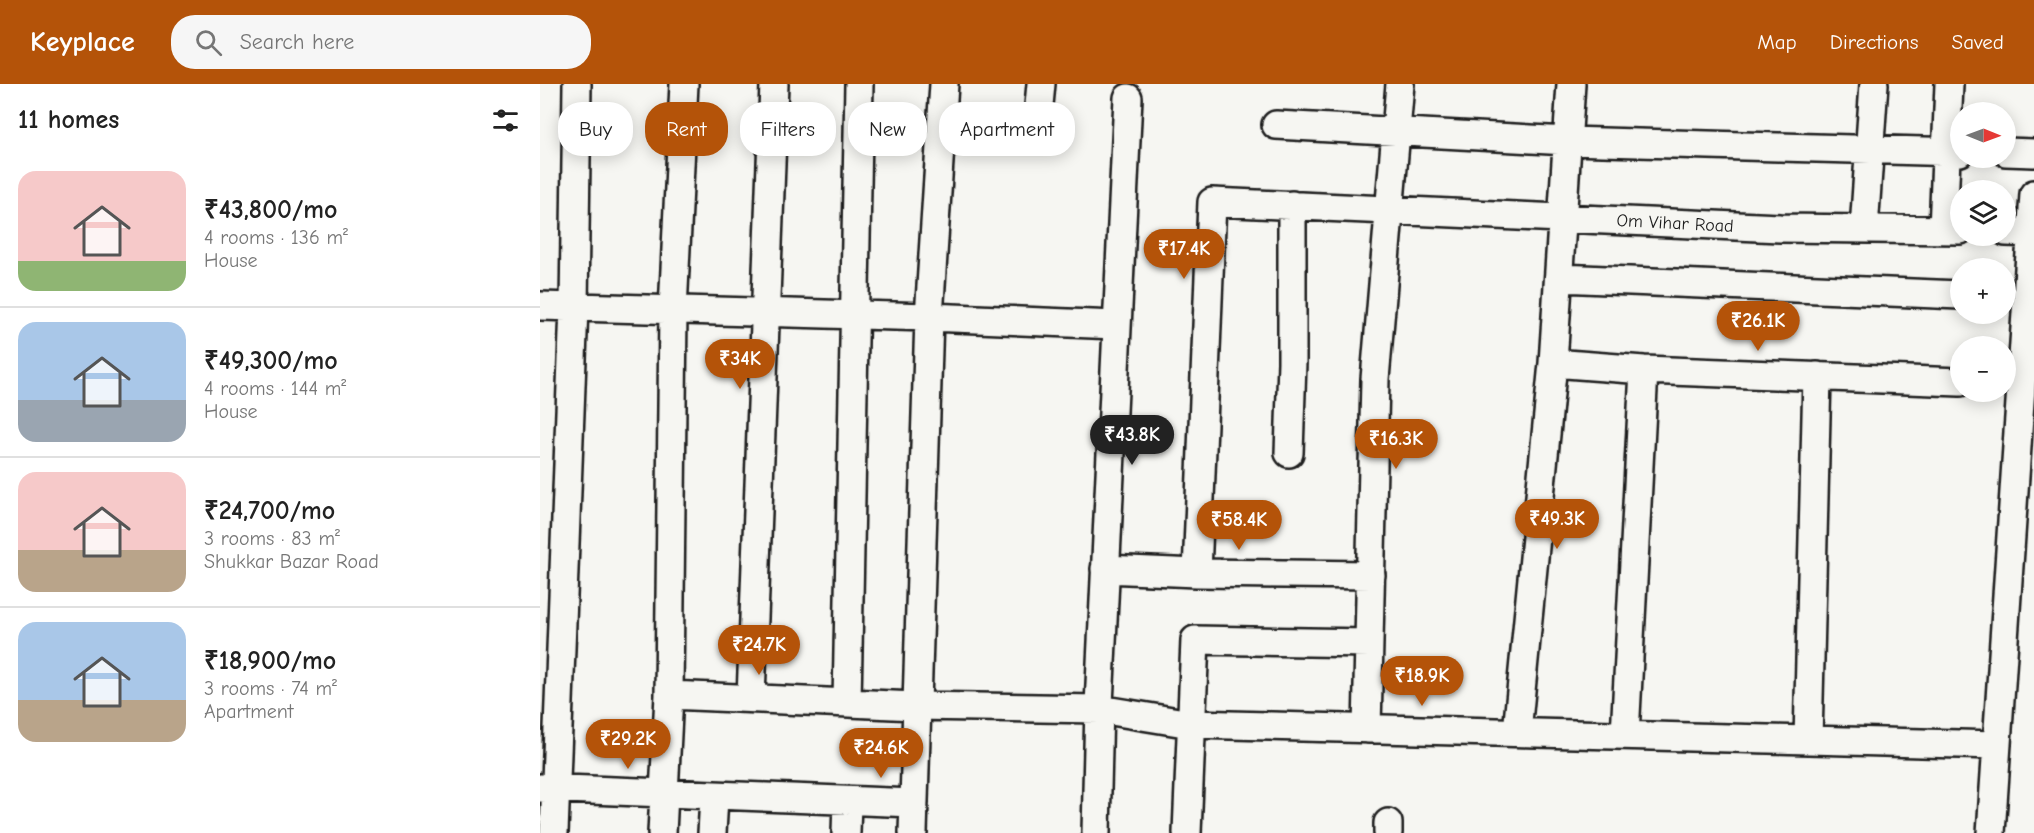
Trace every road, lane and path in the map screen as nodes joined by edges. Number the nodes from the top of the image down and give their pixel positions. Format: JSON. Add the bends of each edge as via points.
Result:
{"nodes":[{"id":1,"x":577,"y":84,"type":"edge"},
{"id":2,"x":684,"y":84,"type":"edge"},
{"id":3,"x":774,"y":84,"type":"edge"},
{"id":4,"x":859,"y":84,"type":"edge"},
{"id":5,"x":944,"y":84,"type":"edge"},
{"id":6,"x":1400,"y":84,"type":"edge"},
{"id":7,"x":1571,"y":84,"type":"edge"},
{"id":8,"x":1874,"y":84,"type":"edge"},
{"id":9,"x":1949,"y":84,"type":"edge"},
{"id":10,"x":1128,"y":98,"type":"dead end"},
{"id":11,"x":1950,"y":102,"type":"edge"},
{"id":12,"x":1276,"y":125,"type":"dead end"},
{"id":13,"x":1394,"y":131,"type":"junction"},
{"id":14,"x":1568,"y":141,"type":"junction"},
{"id":15,"x":1870,"y":148,"type":"junction"},
{"id":16,"x":1950,"y":152,"type":"edge"},
{"id":17,"x":2016,"y":152,"type":"edge"},
{"id":18,"x":2034,"y":153,"type":"edge"},
{"id":19,"x":2034,"y":194,"type":"edge"},
{"id":20,"x":1292,"y":205,"type":"junction"},
{"id":21,"x":1389,"y":209,"type":"junction"},
{"id":22,"x":1562,"y":218,"type":"junction"},
{"id":23,"x":1864,"y":229,"type":"junction"},
{"id":24,"x":1950,"y":230,"type":"edge"},
{"id":25,"x":2016,"y":232,"type":"edge"},
{"id":26,"x":2033,"y":233,"type":"edge"},
{"id":27,"x":1560,"y":278,"type":"junction"},
{"id":28,"x":1950,"y":295,"type":"edge"},
{"id":29,"x":2017,"y":297,"type":"edge"},
{"id":30,"x":540,"y":306,"type":"edge"},
{"id":31,"x":574,"y":307,"type":"junction"},
{"id":32,"x":673,"y":310,"type":"junction"},
{"id":33,"x":765,"y":313,"type":"junction"},
{"id":34,"x":853,"y":315,"type":"junction"},
{"id":35,"x":929,"y":316,"type":"junction"},
{"id":36,"x":1116,"y":325,"type":"junction"},
{"id":37,"x":2016,"y":336,"type":"edge"},
{"id":38,"x":1553,"y":363,"type":"junction"},
{"id":39,"x":1644,"y":370,"type":"junction"},
{"id":40,"x":1817,"y":376,"type":"junction"},
{"id":41,"x":1950,"y":382,"type":"edge"},
{"id":42,"x":2013,"y":402,"type":"edge"},
{"id":43,"x":1289,"y":453,"type":"dead end"},
{"id":44,"x":1105,"y":569,"type":"junction"},
{"id":45,"x":1197,"y":573,"type":"junction"},
{"id":46,"x":1371,"y":575,"type":"junction"},
{"id":47,"x":1369,"y":643,"type":"junction"},
{"id":48,"x":669,"y":695,"type":"junction"},
{"id":49,"x":751,"y":698,"type":"junction"},
{"id":50,"x":847,"y":702,"type":"junction"},
{"id":51,"x":915,"y":706,"type":"junction"},
{"id":52,"x":1099,"y":709,"type":"junction"},
{"id":53,"x":1191,"y":724,"type":"junction"},
{"id":54,"x":1367,"y":729,"type":"junction"},
{"id":55,"x":1517,"y":732,"type":"junction"},
{"id":56,"x":1625,"y":735,"type":"junction"},
{"id":57,"x":1808,"y":740,"type":"junction"},
{"id":58,"x":1997,"y":745,"type":"junction"},
{"id":59,"x":548,"y":788,"type":"edge"},
{"id":60,"x":663,"y":794,"type":"junction"},
{"id":61,"x":714,"y":797,"type":"junction"},
{"id":62,"x":847,"y":801,"type":"junction"},
{"id":63,"x":914,"y":803,"type":"junction"},
{"id":64,"x":554,"y":833,"type":"edge"},
{"id":65,"x":662,"y":833,"type":"edge"},
{"id":66,"x":712,"y":833,"type":"edge"},
{"id":67,"x":846,"y":833,"type":"edge"},
{"id":68,"x":913,"y":833,"type":"edge"},
{"id":69,"x":1096,"y":833,"type":"edge"},
{"id":70,"x":1187,"y":833,"type":"edge"},
{"id":71,"x":1991,"y":833,"type":"edge"}],
"edges":[{"from":1,"to":31,"type":"street"},
{"from":2,"to":32,"type":"street"},
{"from":3,"to":33,"type":"street"},
{"from":4,"to":34,"type":"street"},
{"from":5,"to":35,"type":"street"},
{"from":6,"to":13,"type":"street"},
{"from":7,"to":14,"type":"street"},
{"from":8,"to":15,"type":"street"},
{"from":9,"to":11,"type":"street"},
{"from":10,"to":36,"type":"street"},
{"from":12,"to":13,"type":"street"},
{"from":13,"to":14,"type":"street"},
{"from":13,"to":21,"type":"street"},
{"from":14,"to":15,"type":"street"},
{"from":14,"to":22,"type":"street"},
{"from":15,"to":16,"type":"street"},
{"from":15,"to":23,"type":"street"},
{"from":17,"to":18,"type":"street"},
{"from":19,"to":26,"type":"street"},
{"from":20,"to":21,"type":"street","name":"Om Vihar Road"},
{"from":20,"to":43,"type":"street"},
{"from":20,"to":45,"type":"street","name":"Om Vihar Road","via":[[1210,204]]},
{"from":21,"to":22,"type":"street","name":"Om Vihar Road"},
{"from":21,"to":46,"type":"street","via":[[1375,380]]},
{"from":22,"to":23,"type":"street","name":"Om Vihar Road"},
{"from":22,"to":27,"type":"street"},
{"from":23,"to":24,"type":"street","name":"Om Vihar Road"},
{"from":25,"to":26,"type":"street"},
{"from":26,"to":29,"type":"street"},
{"from":27,"to":28,"type":"street"},
{"from":27,"to":38,"type":"street"},
{"from":29,"to":37,"type":"street"},
{"from":30,"to":31,"type":"street"},
{"from":31,"to":32,"type":"street"},
{"from":31,"to":59,"type":"street"},
{"from":32,"to":33,"type":"street"},
{"from":32,"to":48,"type":"street"},
{"from":33,"to":34,"type":"street"},
{"from":33,"to":49,"type":"street"},
{"from":34,"to":35,"type":"street"},
{"from":34,"to":50,"type":"street"},
{"from":35,"to":36,"type":"street"},
{"from":35,"to":51,"type":"street"},
{"from":36,"to":44,"type":"street"},
{"from":38,"to":39,"type":"street"},
{"from":38,"to":55,"type":"street"},
{"from":39,"to":40,"type":"street"},
{"from":39,"to":56,"type":"street"},
{"from":40,"to":41,"type":"street"},
{"from":40,"to":57,"type":"street"},
{"from":42,"to":58,"type":"street"},
{"from":44,"to":45,"type":"street"},
{"from":44,"to":52,"type":"street"},
{"from":45,"to":46,"type":"street"},
{"from":46,"to":47,"type":"street"},
{"from":47,"to":53,"type":"street","via":[[1198,639],[1194,642]]},
{"from":47,"to":54,"type":"street"},
{"from":48,"to":49,"type":"street"},
{"from":48,"to":60,"type":"street"},
{"from":49,"to":50,"type":"street"},
{"from":50,"to":51,"type":"street"},
{"from":51,"to":52,"type":"street"},
{"from":51,"to":63,"type":"street"},
{"from":52,"to":53,"type":"street"},
{"from":52,"to":69,"type":"street"},
{"from":53,"to":54,"type":"street"},
{"from":53,"to":70,"type":"street"},
{"from":54,"to":55,"type":"street"},
{"from":55,"to":56,"type":"street"},
{"from":56,"to":57,"type":"street"},
{"from":57,"to":58,"type":"street"},
{"from":58,"to":71,"type":"street"},
{"from":59,"to":60,"type":"street"},
{"from":59,"to":64,"type":"street"},
{"from":60,"to":61,"type":"street"},
{"from":60,"to":65,"type":"street"},
{"from":61,"to":62,"type":"street"},
{"from":61,"to":66,"type":"street"},
{"from":62,"to":63,"type":"street"},
{"from":62,"to":67,"type":"street"},
{"from":63,"to":68,"type":"street"}]}
